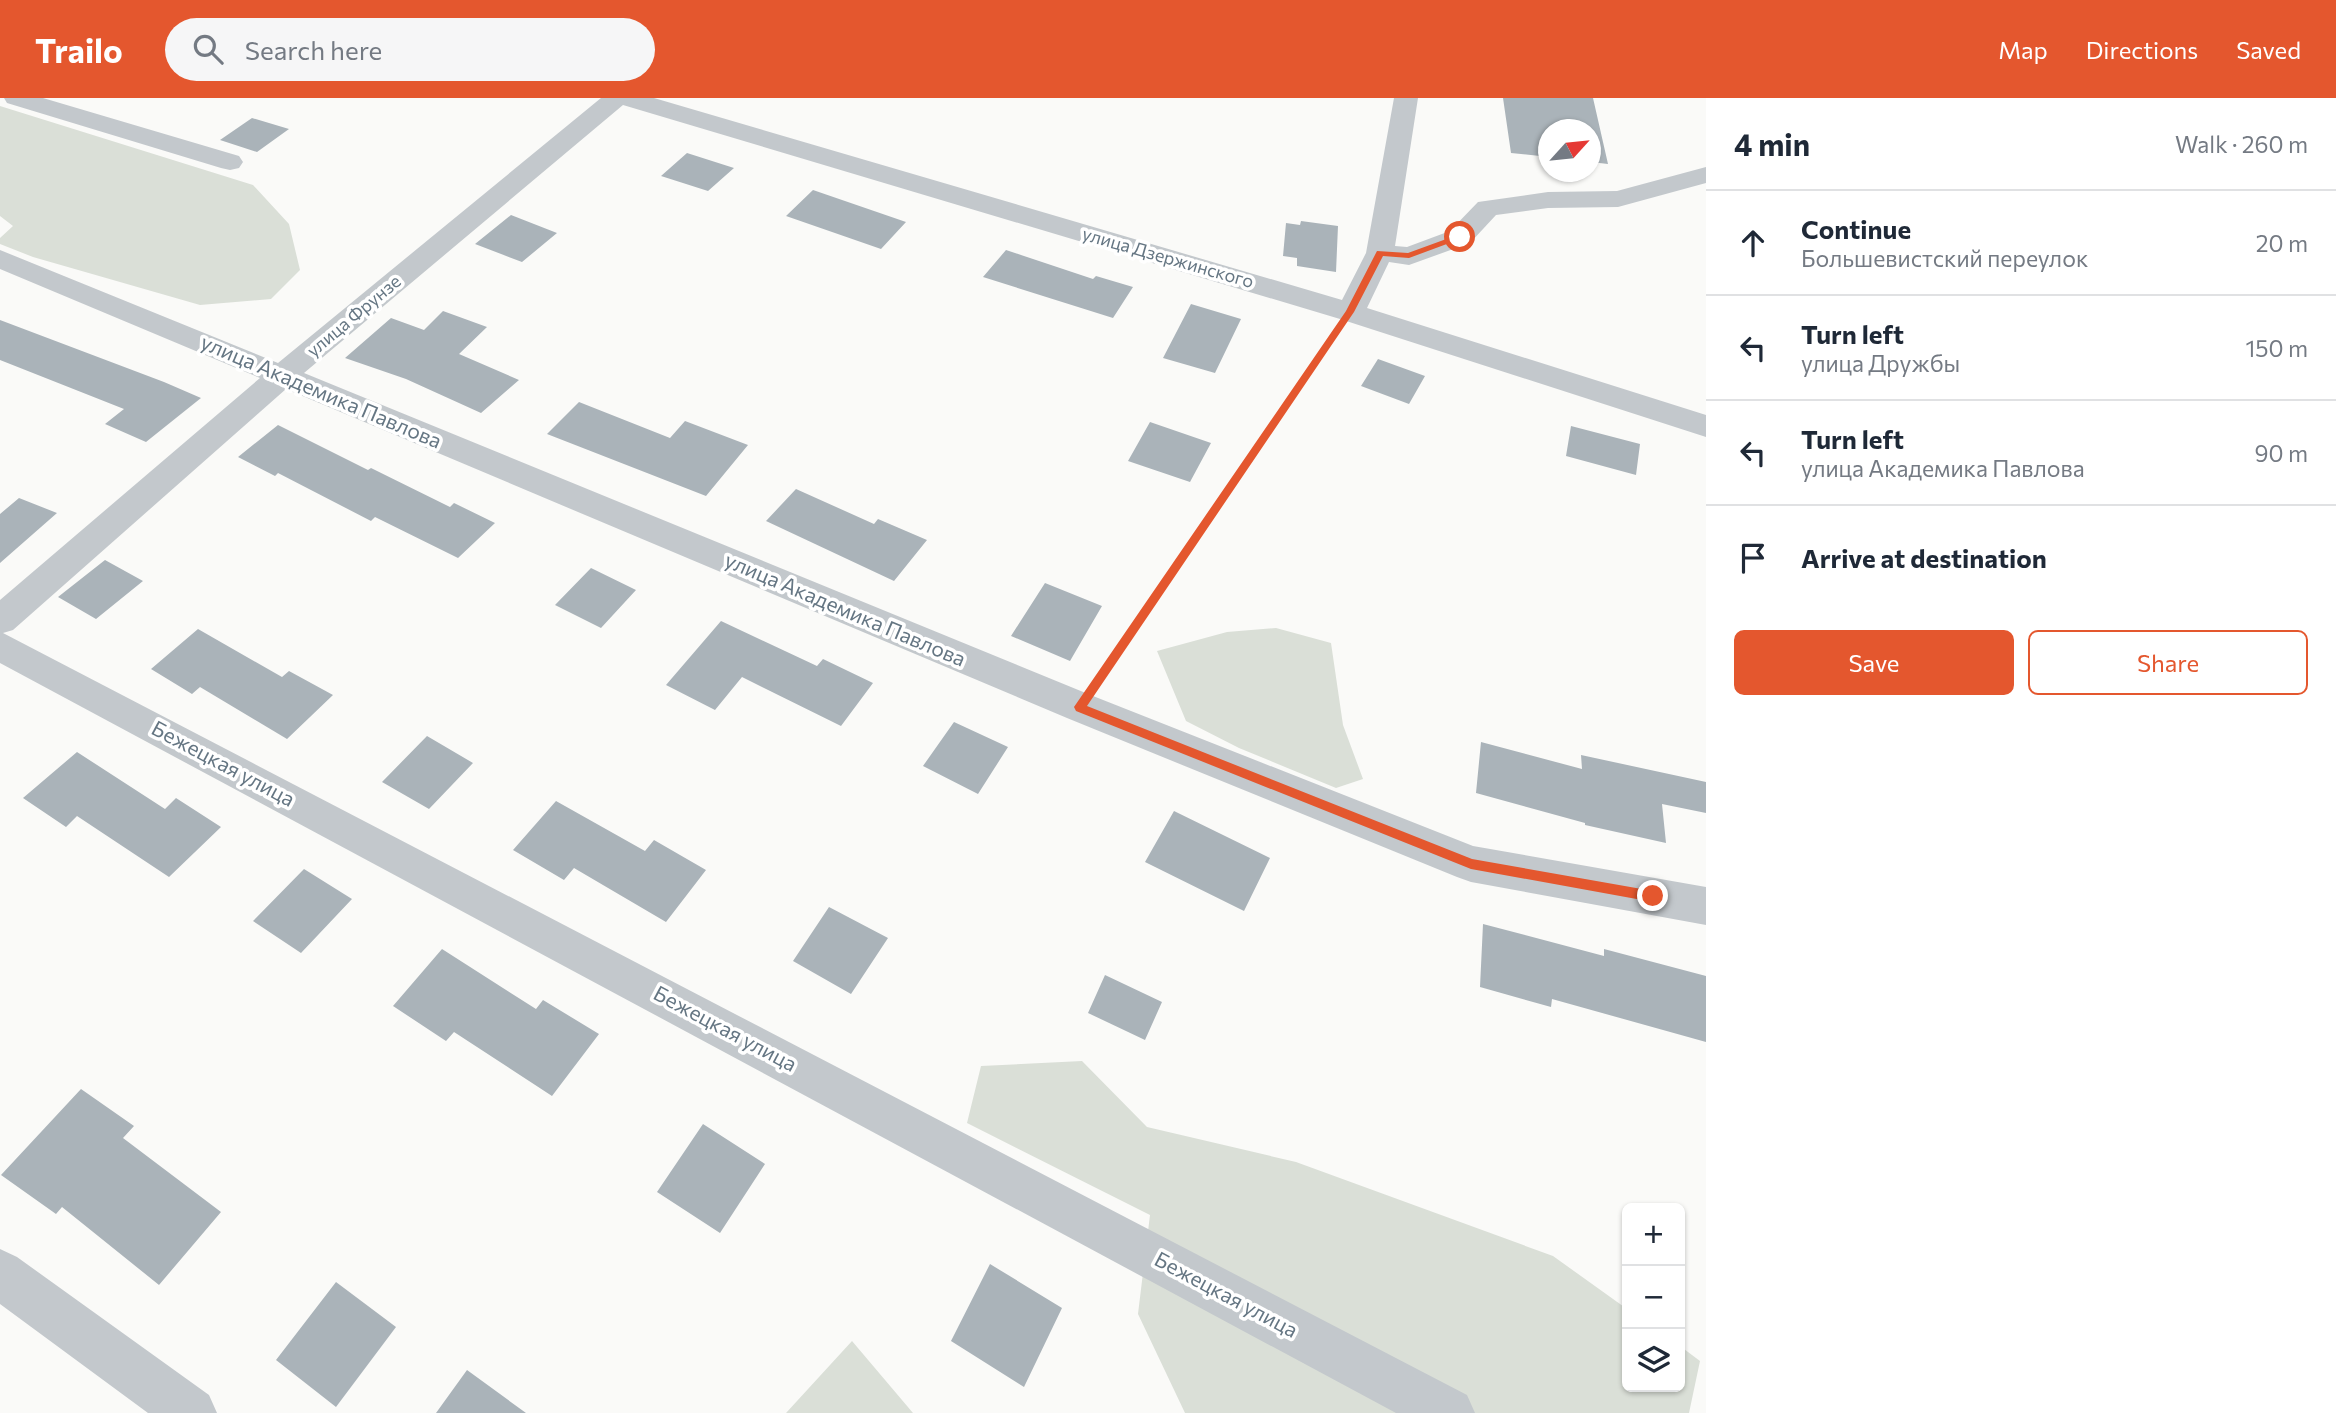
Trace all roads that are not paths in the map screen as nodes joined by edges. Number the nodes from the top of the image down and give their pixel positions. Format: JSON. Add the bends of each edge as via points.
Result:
{"nodes":[{"id":1,"x":16,"y":98,"type":"edge"},
{"id":2,"x":616,"y":98,"type":"edge"},
{"id":3,"x":626,"y":98,"type":"edge"},
{"id":4,"x":1406,"y":98,"type":"edge"},
{"id":5,"x":230,"y":162,"type":"dead end"},
{"id":6,"x":1706,"y":175,"type":"edge"},
{"id":7,"x":1380,"y":253,"type":"junction"},
{"id":8,"x":0,"y":259,"type":"edge"},
{"id":9,"x":1350,"y":312,"type":"junction"},
{"id":10,"x":282,"y":376,"type":"junction"},
{"id":11,"x":1706,"y":426,"type":"edge"},
{"id":12,"x":0,"y":620,"type":"edge"},
{"id":13,"x":0,"y":646,"type":"edge"},
{"id":14,"x":1706,"y":906,"type":"edge"},
{"id":15,"x":0,"y":1273,"type":"edge"},
{"id":16,"x":191,"y":1413,"type":"edge"},
{"id":17,"x":1449,"y":1413,"type":"edge"}],
"edges":[{"from":1,"to":5,"type":"street"},
{"from":2,"to":10,"type":"street","name":"улица Фрунзе"},
{"from":3,"to":9,"type":"street","name":"улица Дзержинского"},
{"from":4,"to":7,"type":"street"},
{"from":6,"to":7,"type":"street","via":[[1618,199],[1548,200],[1488,208],[1460,237],[1409,256]]},
{"from":7,"to":9,"type":"street"},
{"from":8,"to":10,"type":"street","name":"улица Академика Павлова"},
{"from":9,"to":11,"type":"street","name":"улица Дзержинского"},
{"from":10,"to":12,"type":"street","name":"улица Фрунзе"},
{"from":10,"to":14,"type":"street","name":"улица Академика Павлова","via":[[1471,864]]},
{"from":13,"to":17,"type":"street","name":"Бежецкая улица"},
{"from":15,"to":16,"type":"street"}]}
